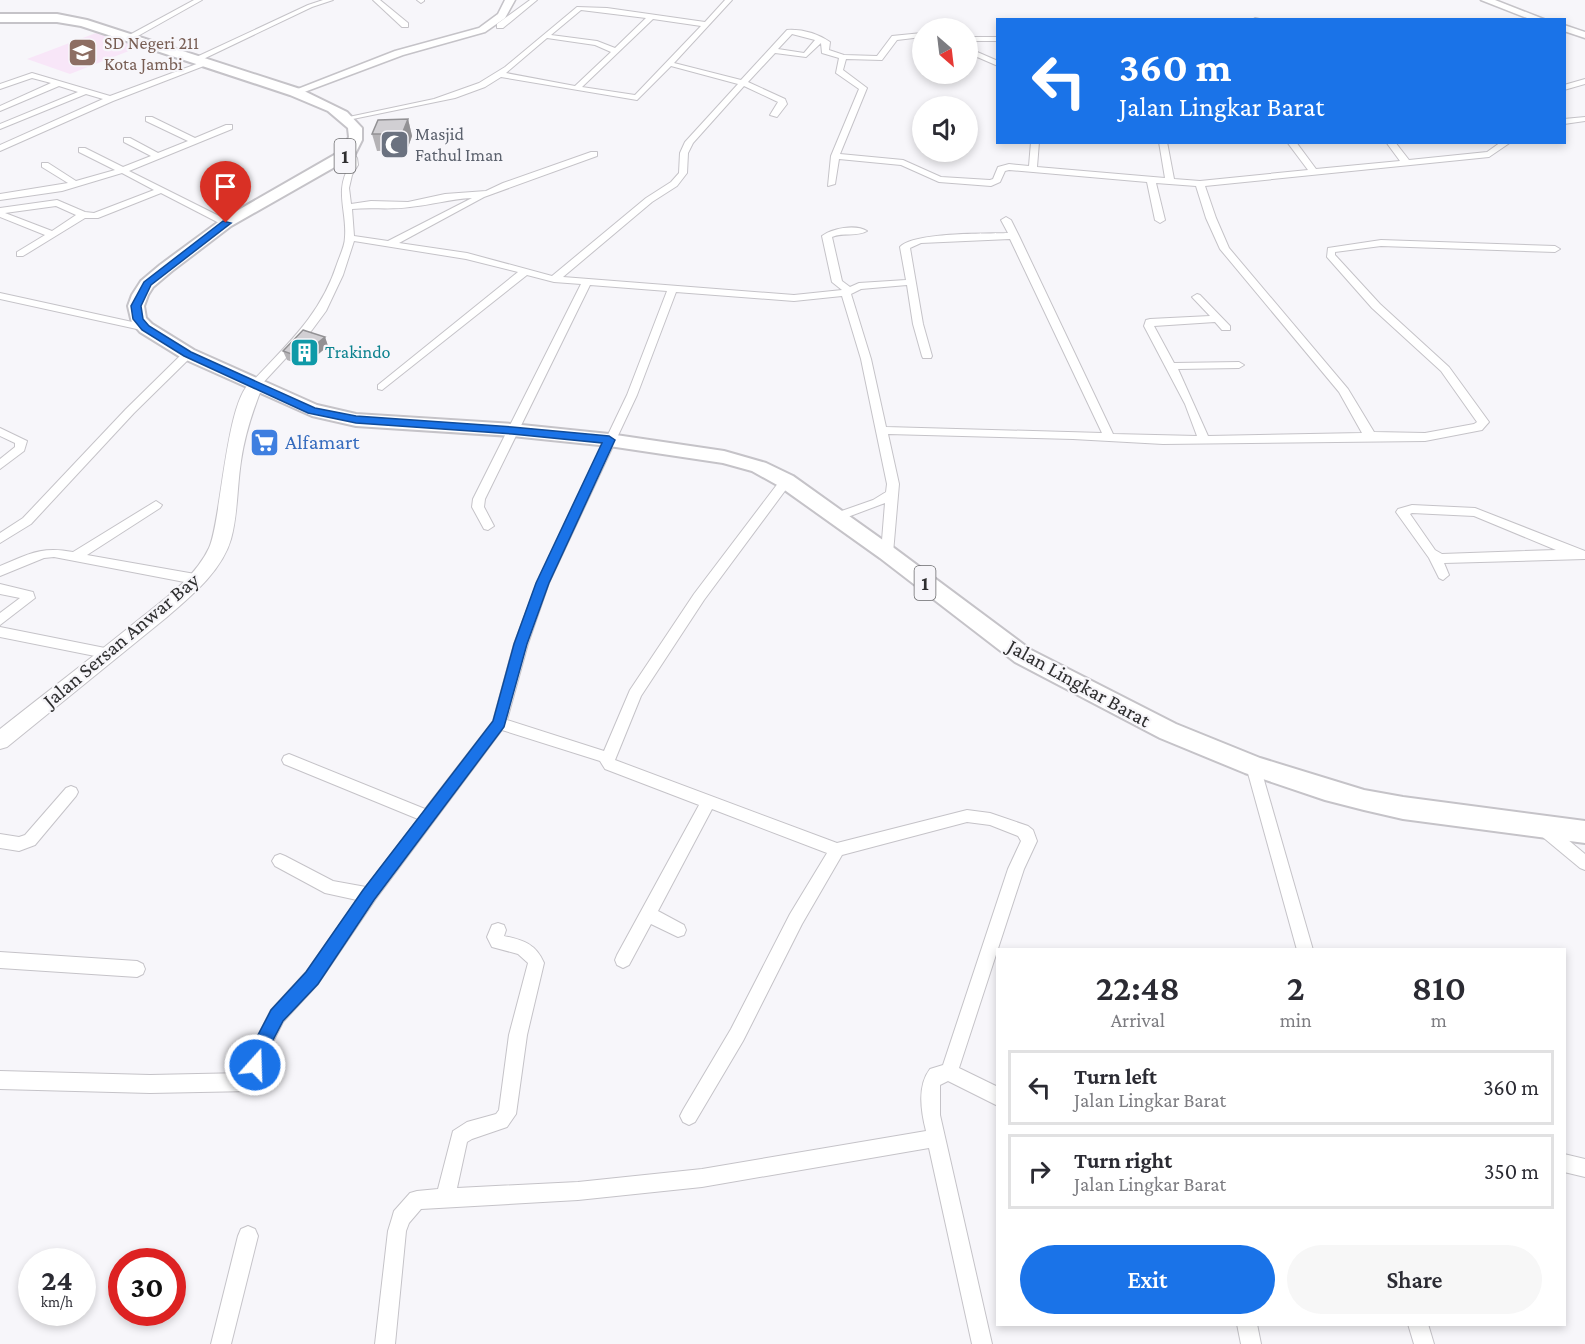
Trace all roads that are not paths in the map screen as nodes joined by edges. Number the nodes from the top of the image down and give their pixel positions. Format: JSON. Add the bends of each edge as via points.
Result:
{"nodes":[{"id":1,"x":199,"y":0,"type":"edge"},
{"id":2,"x":330,"y":0,"type":"edge"},
{"id":3,"x":376,"y":0,"type":"edge"},
{"id":4,"x":534,"y":0,"type":"edge"},
{"id":5,"x":729,"y":0,"type":"edge"},
{"id":6,"x":1486,"y":0,"type":"edge"},
{"id":7,"x":508,"y":4,"type":"edge"},
{"id":8,"x":522,"y":10,"type":"junction"},
{"id":9,"x":651,"y":16,"type":"junction"},
{"id":10,"x":0,"y":18,"type":"edge"},
{"id":11,"x":1536,"y":18,"type":"edge"},
{"id":12,"x":705,"y":24,"type":"junction"},
{"id":13,"x":405,"y":25,"type":"dead end"},
{"id":14,"x":500,"y":26,"type":"dead end"},
{"id":15,"x":1566,"y":29,"type":"edge"},
{"id":16,"x":1585,"y":35,"type":"edge"},
{"id":17,"x":545,"y":36,"type":"junction"},
{"id":18,"x":912,"y":36,"type":"edge"},
{"id":19,"x":126,"y":39,"type":"junction"},
{"id":20,"x":820,"y":39,"type":"junction"},
{"id":21,"x":978,"y":39,"type":"edge"},
{"id":22,"x":996,"y":39,"type":"edge"},
{"id":23,"x":616,"y":51,"type":"junction"},
{"id":24,"x":775,"y":51,"type":"junction"},
{"id":25,"x":978,"y":55,"type":"edge"},
{"id":26,"x":843,"y":57,"type":"junction"},
{"id":27,"x":199,"y":62,"type":"junction"},
{"id":28,"x":996,"y":63,"type":"edge"},
{"id":29,"x":671,"y":64,"type":"junction"},
{"id":30,"x":499,"y":74,"type":"junction"},
{"id":31,"x":1585,"y":81,"type":"edge"},
{"id":32,"x":59,"y":83,"type":"junction"},
{"id":33,"x":743,"y":83,"type":"junction"},
{"id":34,"x":0,"y":87,"type":"edge"},
{"id":35,"x":1566,"y":87,"type":"edge"},
{"id":36,"x":577,"y":88,"type":"junction"},
{"id":37,"x":86,"y":91,"type":"junction"},
{"id":38,"x":295,"y":93,"type":"junction"},
{"id":39,"x":110,"y":99,"type":"junction"},
{"id":40,"x":0,"y":109,"type":"edge"},
{"id":41,"x":774,"y":115,"type":"dead end"},
{"id":42,"x":348,"y":118,"type":"junction"},
{"id":43,"x":149,"y":119,"type":"dead end"},
{"id":44,"x":1585,"y":120,"type":"edge"},
{"id":45,"x":1566,"y":122,"type":"edge"},
{"id":46,"x":0,"y":126,"type":"edge"},
{"id":47,"x":229,"y":127,"type":"dead end"},
{"id":48,"x":127,"y":140,"type":"dead end"},
{"id":49,"x":194,"y":140,"type":"junction"},
{"id":50,"x":1035,"y":144,"type":"edge"},
{"id":51,"x":1163,"y":144,"type":"edge"},
{"id":52,"x":1293,"y":144,"type":"edge"},
{"id":53,"x":1392,"y":144,"type":"edge"},
{"id":54,"x":1504,"y":144,"type":"edge"},
{"id":55,"x":0,"y":148,"type":"edge"},
{"id":56,"x":82,"y":150,"type":"dead end"},
{"id":57,"x":349,"y":153,"type":"junction"},
{"id":58,"x":594,"y":154,"type":"dead end"},
{"id":59,"x":156,"y":155,"type":"junction"},
{"id":60,"x":835,"y":156,"type":"junction"},
{"id":61,"x":1406,"y":162,"type":"junction"},
{"id":62,"x":45,"y":165,"type":"dead end"},
{"id":63,"x":1033,"y":170,"type":"junction"},
{"id":64,"x":121,"y":171,"type":"junction"},
{"id":65,"x":1313,"y":171,"type":"junction"},
{"id":66,"x":1150,"y":180,"type":"junction"},
{"id":67,"x":1170,"y":181,"type":"junction"},
{"id":68,"x":75,"y":184,"type":"junction"},
{"id":69,"x":831,"y":184,"type":"dead end"},
{"id":70,"x":1200,"y":184,"type":"junction"},
{"id":71,"x":159,"y":191,"type":"junction"},
{"id":72,"x":488,"y":194,"type":"junction"},
{"id":73,"x":0,"y":198,"type":"edge"},
{"id":74,"x":347,"y":207,"type":"junction"},
{"id":75,"x":0,"y":212,"type":"edge"},
{"id":76,"x":83,"y":215,"type":"junction"},
{"id":77,"x":1006,"y":220,"type":"dead end"},
{"id":78,"x":1160,"y":220,"type":"dead end"},
{"id":79,"x":226,"y":223,"type":"junction"},
{"id":80,"x":862,"y":231,"type":"dead end"},
{"id":81,"x":53,"y":234,"type":"junction"},
{"id":82,"x":1014,"y":236,"type":"junction"},
{"id":83,"x":350,"y":238,"type":"junction"},
{"id":84,"x":391,"y":243,"type":"junction"},
{"id":85,"x":1555,"y":249,"type":"dead end"},
{"id":86,"x":20,"y":254,"type":"dead end"},
{"id":87,"x":524,"y":272,"type":"junction"},
{"id":88,"x":554,"y":279,"type":"junction"},
{"id":89,"x":587,"y":281,"type":"junction"},
{"id":90,"x":910,"y":282,"type":"junction"},
{"id":91,"x":673,"y":287,"type":"junction"},
{"id":92,"x":847,"y":291,"type":"junction"},
{"id":93,"x":0,"y":296,"type":"edge"},
{"id":94,"x":1197,"y":297,"type":"dead end"},
{"id":95,"x":14,"y":299,"type":"junction"},
{"id":96,"x":0,"y":307,"type":"edge"},
{"id":97,"x":1217,"y":319,"type":"junction"},
{"id":98,"x":146,"y":328,"type":"junction"},
{"id":99,"x":1226,"y":328,"type":"dead end"},
{"id":100,"x":188,"y":354,"type":"junction"},
{"id":101,"x":927,"y":356,"type":"dead end"},
{"id":102,"x":1239,"y":365,"type":"dead end"},
{"id":103,"x":1171,"y":366,"type":"junction"},
{"id":104,"x":255,"y":385,"type":"junction"},
{"id":105,"x":382,"y":387,"type":"dead end"},
{"id":106,"x":512,"y":430,"type":"junction"},
{"id":107,"x":880,"y":430,"type":"junction"},
{"id":108,"x":0,"y":432,"type":"edge"},
{"id":109,"x":1370,"y":435,"type":"junction"},
{"id":110,"x":1109,"y":437,"type":"junction"},
{"id":111,"x":1204,"y":439,"type":"junction"},
{"id":112,"x":609,"y":440,"type":"junction"},
{"id":113,"x":0,"y":465,"type":"edge"},
{"id":114,"x":786,"y":481,"type":"junction"},
{"id":115,"x":891,"y":495,"type":"junction"},
{"id":116,"x":156,"y":505,"type":"dead end"},
{"id":117,"x":837,"y":517,"type":"junction"},
{"id":118,"x":488,"y":526,"type":"dead end"},
{"id":119,"x":0,"y":539,"type":"edge"},
{"id":120,"x":887,"y":553,"type":"junction"},
{"id":121,"x":1581,"y":554,"type":"edge"},
{"id":122,"x":76,"y":556,"type":"junction"},
{"id":123,"x":1435,"y":557,"type":"junction"},
{"id":124,"x":0,"y":571,"type":"edge"},
{"id":125,"x":1443,"y":575,"type":"dead end"},
{"id":126,"x":195,"y":579,"type":"junction"},
{"id":127,"x":0,"y":589,"type":"edge"},
{"id":128,"x":0,"y":620,"type":"edge"},
{"id":129,"x":0,"y":632,"type":"edge"},
{"id":130,"x":110,"y":654,"type":"junction"},
{"id":131,"x":499,"y":723,"type":"junction"},
{"id":132,"x":0,"y":741,"type":"edge"},
{"id":133,"x":608,"y":758,"type":"junction"},
{"id":134,"x":289,"y":760,"type":"dead end"},
{"id":135,"x":1252,"y":766,"type":"junction"},
{"id":136,"x":71,"y":792,"type":"dead end"},
{"id":137,"x":708,"y":802,"type":"junction"},
{"id":138,"x":429,"y":817,"type":"junction"},
{"id":139,"x":1543,"y":827,"type":"junction"},
{"id":140,"x":1585,"y":832,"type":"edge"},
{"id":141,"x":0,"y":841,"type":"edge"},
{"id":142,"x":837,"y":850,"type":"junction"},
{"id":143,"x":280,"y":861,"type":"dead end"},
{"id":144,"x":1585,"y":863,"type":"edge"},
{"id":145,"x":369,"y":895,"type":"junction"},
{"id":146,"x":648,"y":914,"type":"junction"},
{"id":147,"x":498,"y":930,"type":"dead end"},
{"id":148,"x":678,"y":930,"type":"dead end"},
{"id":149,"x":1304,"y":948,"type":"edge"},
{"id":150,"x":0,"y":960,"type":"edge"},
{"id":151,"x":623,"y":960,"type":"dead end"},
{"id":152,"x":137,"y":969,"type":"dead end"},
{"id":153,"x":949,"y":1072,"type":"junction"},
{"id":154,"x":0,"y":1080,"type":"edge"},
{"id":155,"x":996,"y":1096,"type":"edge"},
{"id":156,"x":689,"y":1116,"type":"dead end"},
{"id":157,"x":936,"y":1138,"type":"junction"},
{"id":158,"x":1566,"y":1163,"type":"edge"},
{"id":159,"x":1585,"y":1168,"type":"edge"},
{"id":160,"x":446,"y":1197,"type":"junction"},
{"id":161,"x":248,"y":1236,"type":"dead end"},
{"id":162,"x":1247,"y":1326,"type":"edge"},
{"id":163,"x":1419,"y":1326,"type":"edge"},
{"id":164,"x":221,"y":1344,"type":"edge"},
{"id":165,"x":385,"y":1344,"type":"edge"},
{"id":166,"x":982,"y":1344,"type":"edge"},
{"id":167,"x":1251,"y":1344,"type":"edge"},
{"id":168,"x":1424,"y":1344,"type":"edge"}],
"edges":[{"from":1,"to":19,"type":"street"},
{"from":2,"to":27,"type":"street","via":[[310,6]]},
{"from":3,"to":13,"type":"street"},
{"from":4,"to":8,"type":"street"},
{"from":5,"to":12,"type":"street"},
{"from":6,"to":11,"type":"street"},
{"from":7,"to":8,"type":"street"},
{"from":7,"to":38,"type":"street","via":[[502,16],[482,30],[399,53]]},
{"from":8,"to":14,"type":"street"},
{"from":9,"to":12,"type":"street"},
{"from":9,"to":17,"type":"street","via":[[584,7]]},
{"from":9,"to":23,"type":"street"},
{"from":10,"to":19,"type":"highway","number":"1","via":[[71,20]]},
{"from":12,"to":29,"type":"street"},
{"from":15,"to":16,"type":"street"},
{"from":17,"to":23,"type":"street","via":[[597,43]]},
{"from":17,"to":30,"type":"street"},
{"from":18,"to":26,"type":"street","via":[[895,38],[879,58]]},
{"from":19,"to":27,"type":"highway","number":"1"},
{"from":20,"to":24,"type":"street","via":[[806,55]]},
{"from":20,"to":24,"type":"street","via":[[790,32]]},
{"from":20,"to":26,"type":"street","via":[[826,42],[825,51]]},
{"from":21,"to":22,"type":"street"},
{"from":23,"to":36,"type":"street"},
{"from":24,"to":33,"type":"street"},
{"from":25,"to":28,"type":"street"},
{"from":26,"to":60,"type":"street","via":[[839,71],[863,88]]},
{"from":27,"to":38,"type":"highway","number":"1"},
{"from":27,"to":39,"type":"street"},
{"from":29,"to":33,"type":"street"},
{"from":29,"to":36,"type":"street","via":[[637,98]]},
{"from":30,"to":36,"type":"street"},
{"from":30,"to":42,"type":"street","via":[[462,94]]},
{"from":31,"to":35,"type":"street"},
{"from":32,"to":34,"type":"street","via":[[32,75]]},
{"from":32,"to":37,"type":"street"},
{"from":32,"to":40,"type":"street"},
{"from":33,"to":41,"type":"street","via":[[784,103]]},
{"from":33,"to":88,"type":"street","via":[[689,142],[682,173],[674,184]]},
{"from":37,"to":39,"type":"street"},
{"from":37,"to":46,"type":"street"},
{"from":38,"to":42,"type":"highway","number":"1"},
{"from":39,"to":55,"type":"street"},
{"from":42,"to":57,"type":"highway","number":"1","via":[[357,134]]},
{"from":43,"to":49,"type":"street"},
{"from":44,"to":45,"type":"street"},
{"from":47,"to":49,"type":"street"},
{"from":48,"to":59,"type":"street"},
{"from":49,"to":59,"type":"street"},
{"from":50,"to":63,"type":"street"},
{"from":51,"to":67,"type":"street"},
{"from":52,"to":65,"type":"street"},
{"from":53,"to":61,"type":"street"},
{"from":54,"to":61,"type":"street","via":[[1489,154]]},
{"from":56,"to":64,"type":"street"},
{"from":57,"to":74,"type":"street","via":[[354,165],[346,180]]},
{"from":57,"to":79,"type":"highway","number":"1"},
{"from":58,"to":72,"type":"street"},
{"from":59,"to":64,"type":"street"},
{"from":60,"to":63,"type":"street","via":[[903,163],[939,179],[991,183],[997,180],[1001,169]]},
{"from":60,"to":69,"type":"street"},
{"from":61,"to":65,"type":"street"},
{"from":62,"to":68,"type":"street"},
{"from":63,"to":66,"type":"street"},
{"from":64,"to":68,"type":"street"},
{"from":64,"to":71,"type":"street"},
{"from":65,"to":70,"type":"street"},
{"from":66,"to":67,"type":"street"},
{"from":66,"to":78,"type":"street"},
{"from":67,"to":70,"type":"street"},
{"from":68,"to":73,"type":"street"},
{"from":70,"to":109,"type":"street","via":[[1225,249],[1344,391]]},
{"from":71,"to":76,"type":"street","via":[[101,214]]},
{"from":71,"to":79,"type":"street"},
{"from":72,"to":74,"type":"street","via":[[408,205]]},
{"from":72,"to":84,"type":"street"},
{"from":74,"to":83,"type":"street"},
{"from":75,"to":76,"type":"street","via":[[57,203]]},
{"from":75,"to":81,"type":"street"},
{"from":76,"to":81,"type":"street"},
{"from":77,"to":82,"type":"street"},
{"from":79,"to":98,"type":"highway","number":"1","via":[[147,284],[136,306],[138,319]]},
{"from":80,"to":92,"type":"street","via":[[827,236],[837,282]]},
{"from":81,"to":86,"type":"street"},
{"from":82,"to":90,"type":"street","via":[[909,243],[905,247]]},
{"from":82,"to":110,"type":"street"},
{"from":83,"to":84,"type":"street"},
{"from":83,"to":104,"type":"street","via":[[321,311]]},
{"from":84,"to":87,"type":"street","via":[[467,256]]},
{"from":85,"to":109,"type":"street","via":[[1382,243],[1331,250],[1330,255],[1376,306],[1445,369],[1483,418],[1478,428],[1425,437]]},
{"from":87,"to":88,"type":"street"},
{"from":87,"to":105,"type":"street"},
{"from":88,"to":89,"type":"street"},
{"from":89,"to":91,"type":"street"},
{"from":89,"to":106,"type":"street"},
{"from":90,"to":92,"type":"street","via":[[859,286]]},
{"from":90,"to":101,"type":"street"},
{"from":91,"to":92,"type":"street","via":[[794,298]]},
{"from":91,"to":112,"type":"street","via":[[632,395]]},
{"from":92,"to":107,"type":"street"},
{"from":93,"to":95,"type":"street"},
{"from":94,"to":97,"type":"street"},
{"from":95,"to":96,"type":"street"},
{"from":95,"to":98,"type":"street"},
{"from":97,"to":99,"type":"street"},
{"from":97,"to":103,"type":"street","via":[[1149,323]]},
{"from":98,"to":100,"type":"highway","name":"Jalan Lingkar Barat","number":"1"},
{"from":100,"to":104,"type":"highway","name":"Jalan Lingkar Barat","number":"1"},
{"from":100,"to":119,"type":"street","via":[[27,521]]},
{"from":102,"to":103,"type":"street"},
{"from":103,"to":111,"type":"street"},
{"from":104,"to":106,"type":"highway","name":"Jalan Lingkar Barat","number":"1","via":[[312,410],[356,420]]},
{"from":104,"to":126,"type":"main road","name":"Jalan Sersan Anwar Bay","via":[[233,458],[222,539],[218,551]]},
{"from":106,"to":112,"type":"highway","name":"Jalan Lingkar Barat","number":"1"},
{"from":106,"to":118,"type":"street","via":[[478,502]]},
{"from":107,"to":110,"type":"street"},
{"from":107,"to":115,"type":"street","via":[[893,484]]},
{"from":108,"to":113,"type":"street","via":[[21,441],[20,448]]},
{"from":109,"to":111,"type":"street"},
{"from":110,"to":111,"type":"street"},
{"from":112,"to":114,"type":"highway","name":"Jalan Lingkar Barat","number":"1","via":[[724,457],[759,467]]},
{"from":112,"to":131,"type":"street","via":[[543,583]]},
{"from":114,"to":117,"type":"highway","name":"Jalan Lingkar Barat","number":"1"},
{"from":114,"to":133,"type":"street","via":[[699,597],[635,694]]},
{"from":115,"to":117,"type":"street"},
{"from":115,"to":120,"type":"street"},
{"from":116,"to":122,"type":"street"},
{"from":117,"to":120,"type":"highway","name":"Jalan Lingkar Barat","number":"1"},
{"from":120,"to":135,"type":"highway","name":"Jalan Lingkar Barat","number":"1","via":[[997,638],[1042,667],[1168,731]]},
{"from":121,"to":123,"type":"street"},
{"from":121,"to":123,"type":"street","via":[[1475,512],[1404,510],[1405,518]]},
{"from":122,"to":124,"type":"street","via":[[42,554]]},
{"from":122,"to":126,"type":"street"},
{"from":123,"to":125,"type":"street"},
{"from":126,"to":130,"type":"main road","name":"Jalan Sersan Anwar Bay"},
{"from":127,"to":128,"type":"street","via":[[28,594],[29,598]]},
{"from":129,"to":130,"type":"street"},
{"from":130,"to":132,"type":"main road","name":"Jalan Sersan Anwar Bay"},
{"from":131,"to":133,"type":"street"},
{"from":131,"to":138,"type":"street"},
{"from":133,"to":137,"type":"street","via":[[610,765]]},
{"from":134,"to":138,"type":"street"},
{"from":135,"to":139,"type":"highway","name":"Jalan Lingkar Barat","number":"1","via":[[1364,800]]},
{"from":135,"to":149,"type":"street"},
{"from":136,"to":141,"type":"street","via":[[30,840]]},
{"from":137,"to":142,"type":"street"},
{"from":137,"to":146,"type":"street"},
{"from":138,"to":145,"type":"street"},
{"from":139,"to":140,"type":"highway","name":"Jalan Lingkar Barat","number":"1"},
{"from":139,"to":144,"type":"street"},
{"from":142,"to":153,"type":"street","via":[[967,816],[990,819],[1028,835]]},
{"from":142,"to":156,"type":"street"},
{"from":143,"to":145,"type":"street","via":[[336,890]]},
{"from":145,"to":154,"type":"street","via":[[312,978],[277,1016],[251,1082]]},
{"from":146,"to":148,"type":"street"},
{"from":146,"to":151,"type":"street"},
{"from":147,"to":160,"type":"street","via":[[498,942],[528,951],[536,963],[518,1035],[508,1110],[501,1121],[459,1137]]},
{"from":150,"to":152,"type":"street"},
{"from":153,"to":155,"type":"street"},
{"from":153,"to":157,"type":"street","via":[[936,1075],[931,1082]]},
{"from":157,"to":160,"type":"street","via":[[702,1178],[578,1191]]},
{"from":157,"to":166,"type":"street"},
{"from":158,"to":159,"type":"street"},
{"from":160,"to":165,"type":"street","via":[[417,1200],[401,1218]]},
{"from":161,"to":164,"type":"street"},
{"from":162,"to":167,"type":"street"},
{"from":163,"to":168,"type":"street"}]}
